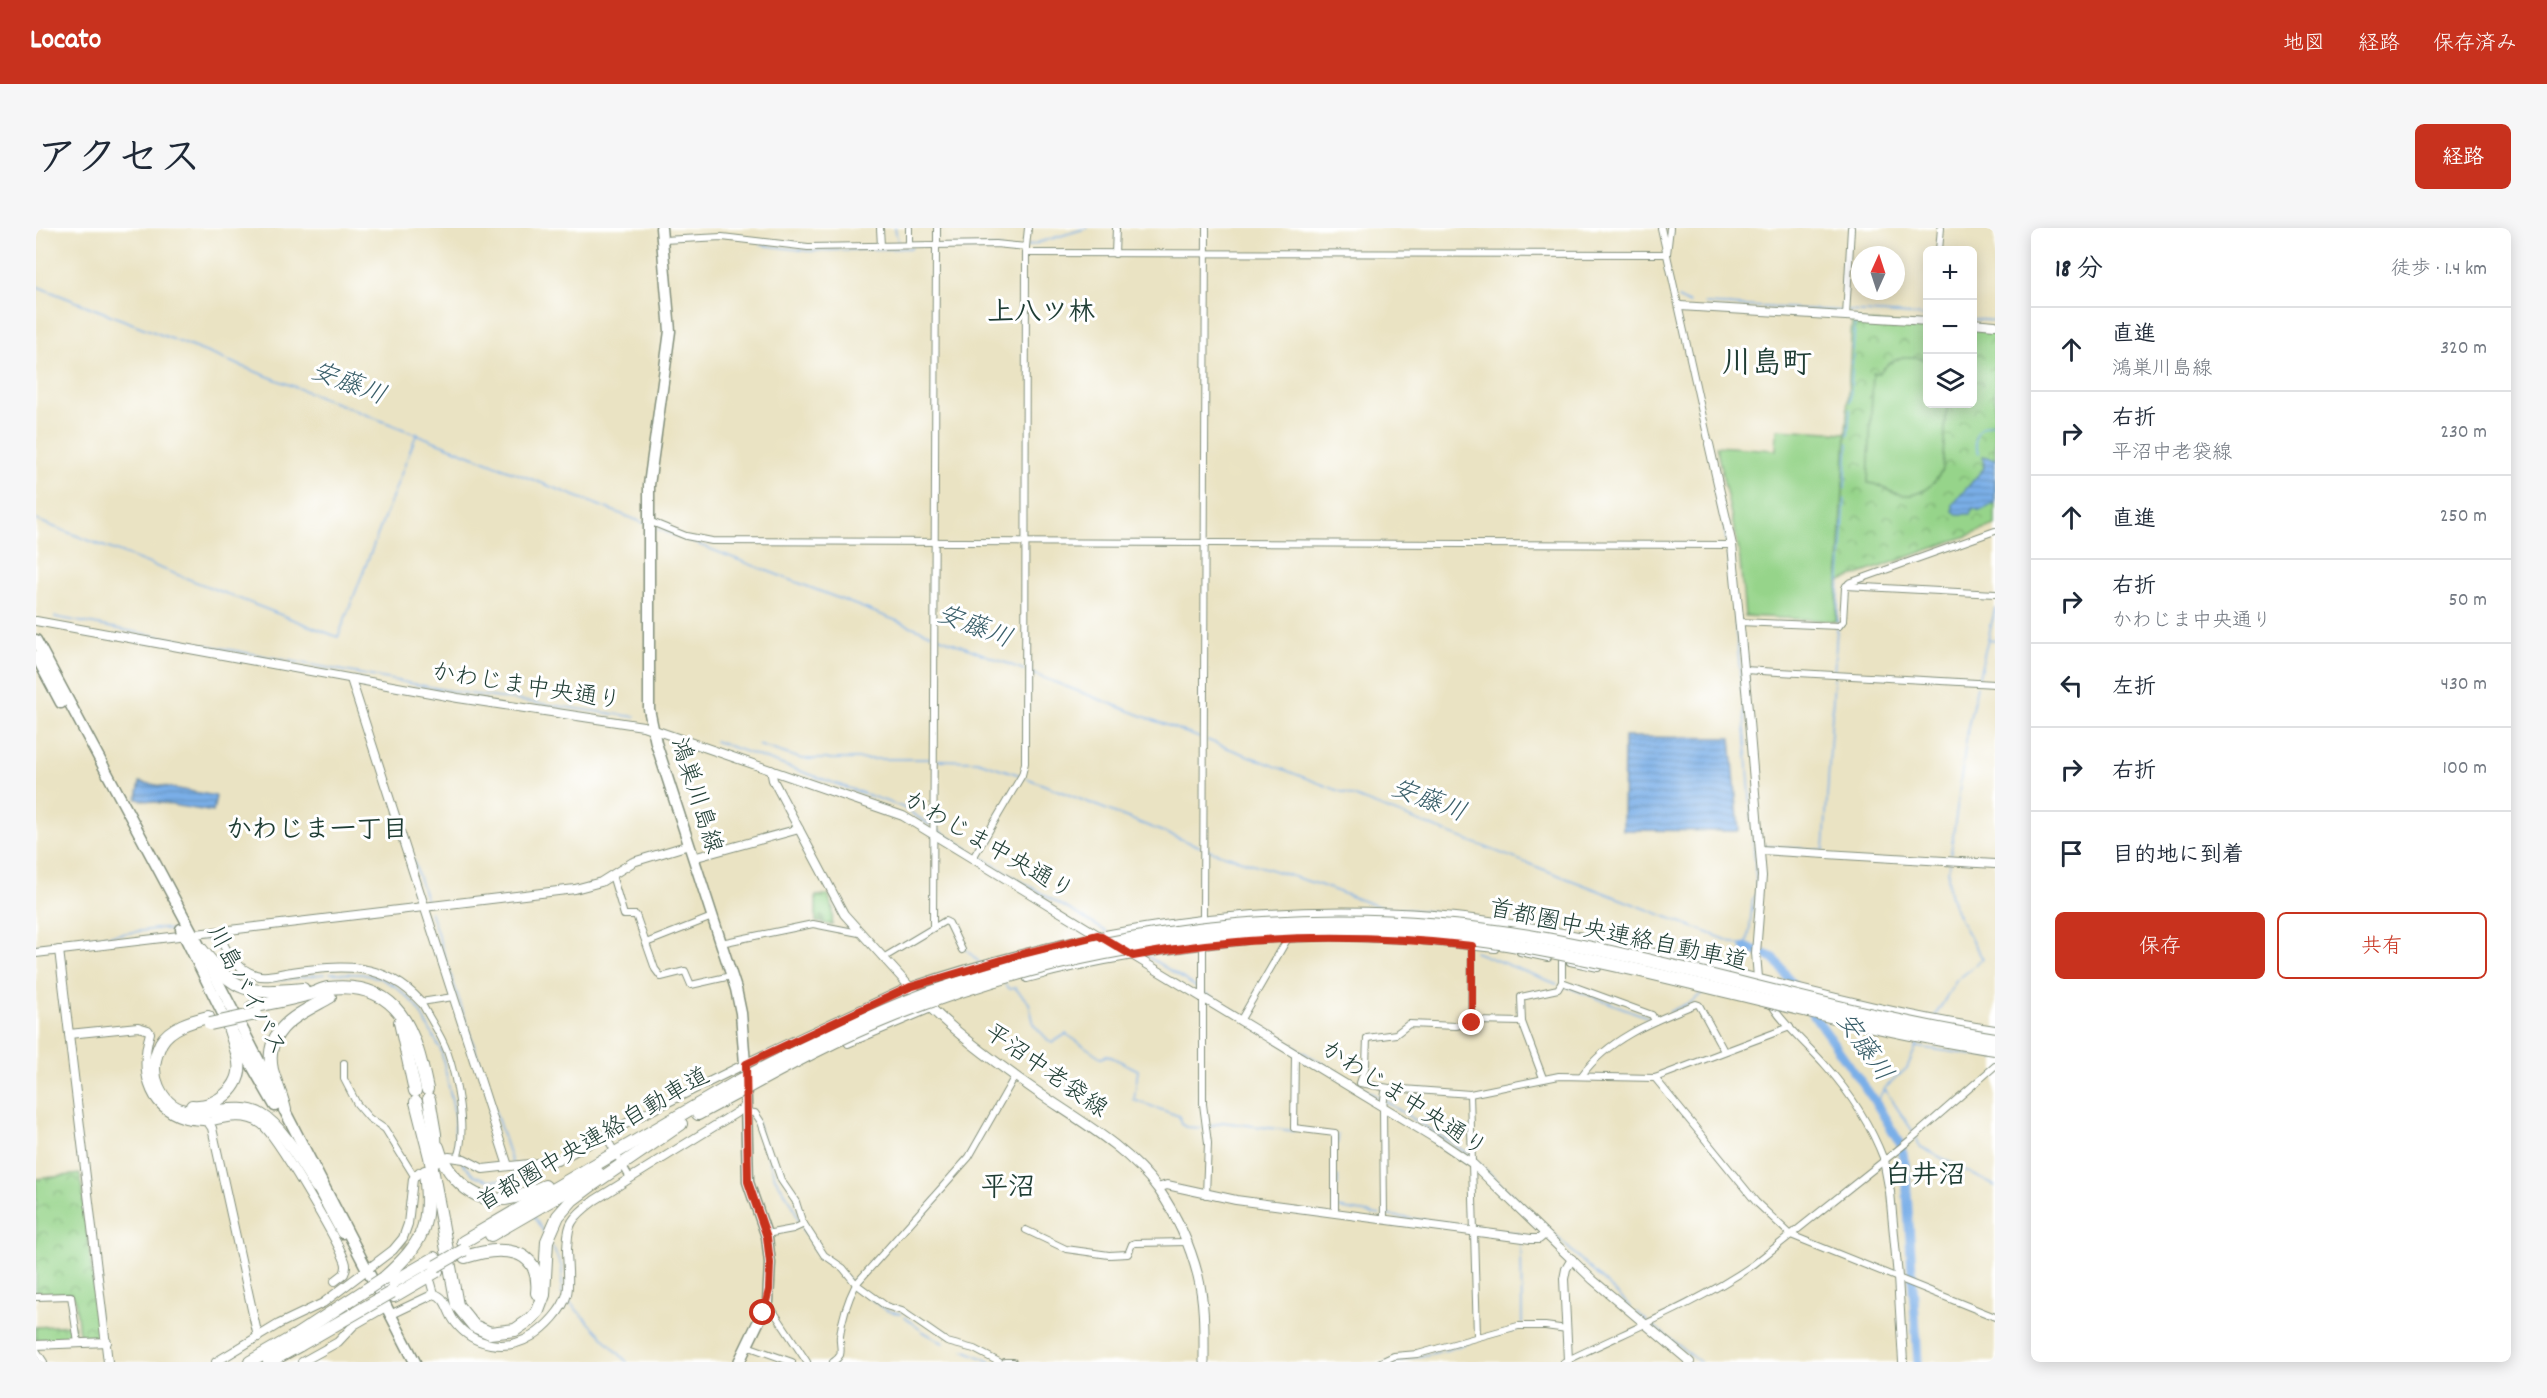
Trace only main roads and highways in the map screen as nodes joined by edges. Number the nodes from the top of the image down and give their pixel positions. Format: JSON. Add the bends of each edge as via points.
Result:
{"nodes":[{"id":1,"x":661,"y":228,"type":"edge"},
{"id":2,"x":36,"y":640,"type":"edge"},
{"id":3,"x":36,"y":657,"type":"edge"},
{"id":4,"x":189,"y":935,"type":"junction"},
{"id":5,"x":201,"y":949,"type":"junction"},
{"id":6,"x":328,"y":993,"type":"junction"},
{"id":7,"x":209,"y":1020,"type":"junction"},
{"id":8,"x":228,"y":1024,"type":"junction"},
{"id":9,"x":1995,"y":1039,"type":"edge"},
{"id":10,"x":1995,"y":1049,"type":"edge"},
{"id":11,"x":746,"y":1064,"type":"junction"},
{"id":12,"x":736,"y":1088,"type":"junction"},
{"id":13,"x":422,"y":1096,"type":"junction"},
{"id":14,"x":285,"y":1110,"type":"junction"},
{"id":15,"x":418,"y":1115,"type":"junction"},
{"id":16,"x":435,"y":1134,"type":"junction"},
{"id":17,"x":619,"y":1160,"type":"junction"},
{"id":18,"x":574,"y":1176,"type":"junction"},
{"id":19,"x":317,"y":1187,"type":"junction"},
{"id":20,"x":529,"y":1208,"type":"junction"},
{"id":21,"x":464,"y":1250,"type":"junction"},
{"id":22,"x":366,"y":1270,"type":"junction"},
{"id":23,"x":389,"y":1288,"type":"junction"},
{"id":24,"x":297,"y":1340,"type":"junction"},
{"id":25,"x":250,"y":1362,"type":"edge"},
{"id":26,"x":269,"y":1362,"type":"edge"},
{"id":27,"x":408,"y":1362,"type":"edge"},
{"id":28,"x":415,"y":1362,"type":"edge"},
{"id":29,"x":739,"y":1362,"type":"edge"},
{"id":30,"x":1204,"y":1362,"type":"edge"}],
"edges":[{"from":1,"to":11,"type":"main road","name":"鴻巣川島線","via":[[670,331],[651,461],[649,709],[652,730],[732,976],[741,1013]]},
{"from":2,"to":4,"type":"main road","name":"川島バイパス"},
{"from":3,"to":4,"type":"main road","name":"川島バイパス"},
{"from":4,"to":5,"type":"main road","name":"川島バイパス"},
{"from":4,"to":8,"type":"main road","name":"川島バイパス"},
{"from":5,"to":6,"type":"highway","via":[[231,981],[249,991]]},
{"from":5,"to":14,"type":"main road","name":"川島バイパス"},
{"from":6,"to":7,"type":"highway"},
{"from":6,"to":13,"type":"highway","via":[[352,988],[377,993],[395,1006],[410,1026]]},
{"from":6,"to":14,"type":"highway","via":[[289,1021],[273,1041],[271,1063]]},
{"from":7,"to":8,"type":"highway","via":[[177,1036],[162,1054],[161,1075],[167,1089],[177,1099],[195,1107],[214,1103],[233,1086],[239,1064]]},
{"from":7,"to":19,"type":"highway","via":[[191,1021],[164,1039],[154,1066],[154,1079],[162,1095],[173,1106],[194,1114],[246,1111],[264,1116],[279,1131]]},
{"from":8,"to":19,"type":"main road","name":"川島バイパス"},
{"from":9,"to":12,"type":"highway","name":"首都圏中央連絡自動車道","bridge":true,"via":[[1919,1026],[1529,936],[1385,922],[1285,922],[1134,938],[988,973],[859,1021]]},
{"from":10,"to":12,"type":"highway","name":"首都圏中央連絡自動車道","bridge":true,"via":[[1917,1036],[1617,965],[1482,940],[1384,933],[1285,932],[1170,942],[1020,973],[892,1016]]},
{"from":11,"to":29,"type":"main road","name":"鴻巣川島線","via":[[748,1182],[766,1234],[770,1263],[768,1302]]},
{"from":11,"to":30,"type":"main road","name":"平沼中老袋線","via":[[910,987],[963,1038],[1105,1138],[1158,1188],[1187,1242],[1202,1295]]},
{"from":12,"to":17,"type":"highway","name":"首都圏中央連絡自動車道"},
{"from":12,"to":17,"type":"highway","name":"首都圏中央連絡自動車道"},
{"from":13,"to":15,"type":"highway"},
{"from":13,"to":16,"type":"highway"},
{"from":14,"to":22,"type":"main road","name":"川島バイパス"},
{"from":15,"to":17,"type":"highway","via":[[430,1157],[452,1290],[457,1305],[474,1326],[490,1333],[522,1326],[538,1311],[544,1295],[548,1238],[558,1216]]},
{"from":15,"to":23,"type":"highway","via":[[428,1197],[425,1224]]},
{"from":16,"to":18,"type":"highway","via":[[449,1172],[474,1195],[501,1200]]},
{"from":16,"to":21,"type":"highway","via":[[435,1156],[464,1306],[487,1325],[505,1326],[528,1314],[537,1288],[533,1268],[525,1258],[504,1249]]},
{"from":17,"to":18,"type":"highway","name":"首都圏中央連絡自動車道"},
{"from":17,"to":20,"type":"highway","name":"首都圏中央連絡自動車道"},
{"from":18,"to":20,"type":"highway","name":"首都圏中央連絡自動車道"},
{"from":19,"to":22,"type":"main road","name":"川島バイパス"},
{"from":20,"to":21,"type":"highway","name":"首都圏中央連絡自動車道"},
{"from":21,"to":23,"type":"highway"},
{"from":22,"to":27,"type":"main road","name":"川島バイパス"},
{"from":22,"to":28,"type":"main road","name":"川島バイパス"},
{"from":23,"to":24,"type":"highway","bridge":true},
{"from":23,"to":24,"type":"highway","bridge":true,"via":[[326,1329]]},
{"from":24,"to":25,"type":"highway"},
{"from":24,"to":26,"type":"highway"}]}
